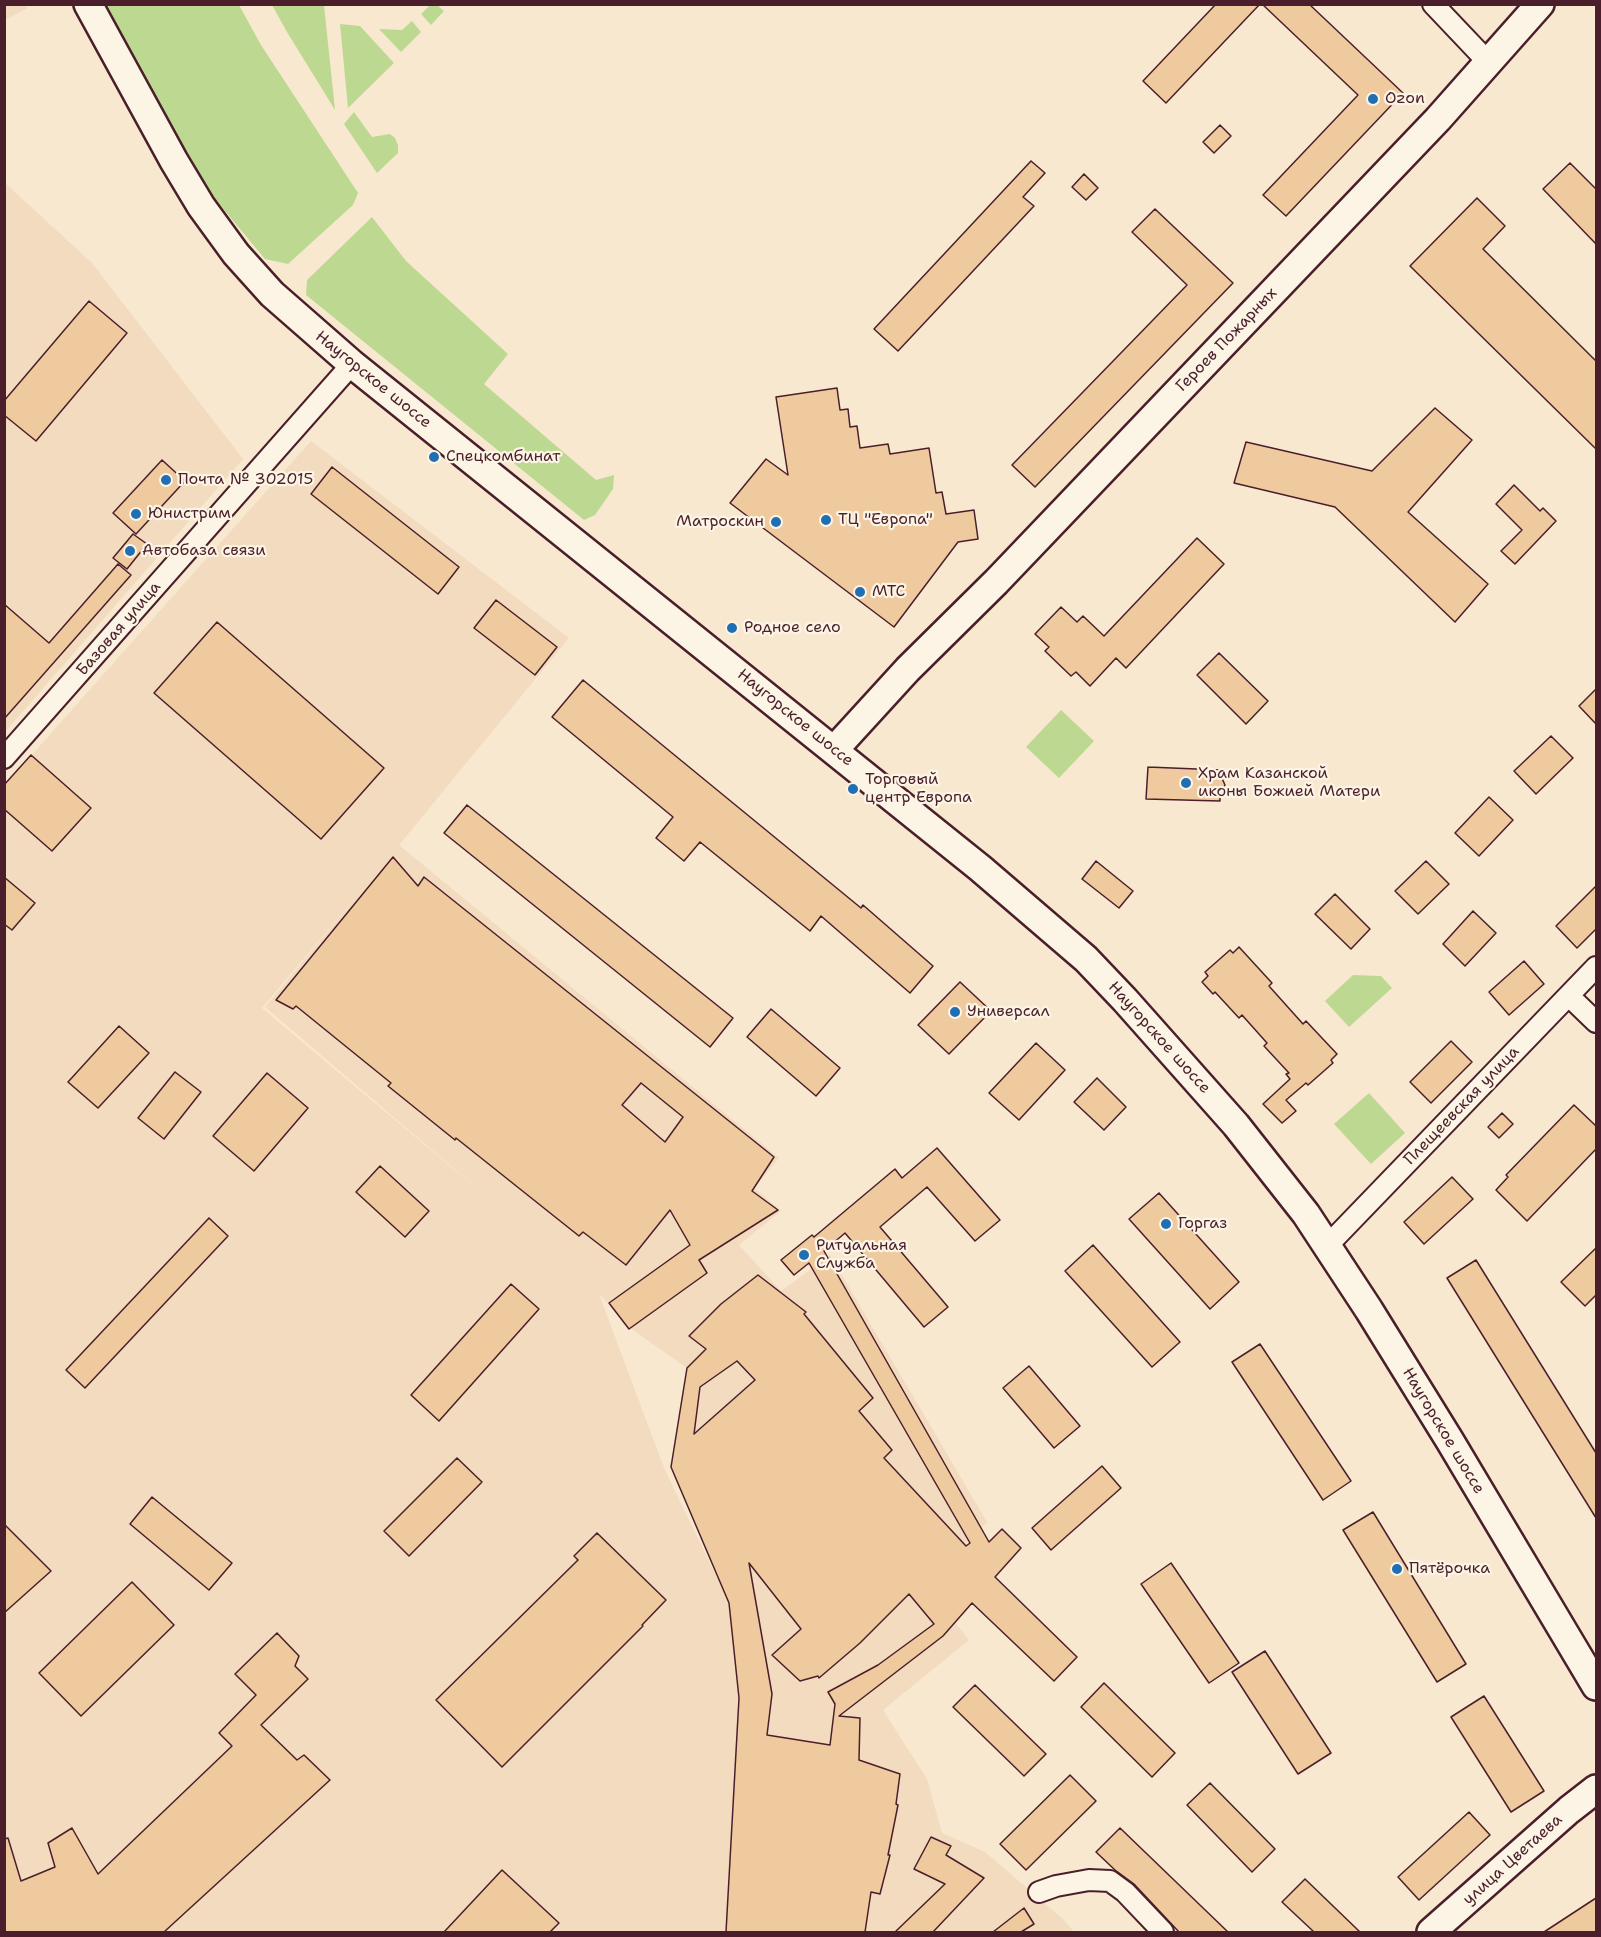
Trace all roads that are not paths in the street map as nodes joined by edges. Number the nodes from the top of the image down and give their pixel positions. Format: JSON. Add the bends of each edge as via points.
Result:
{"nodes":[{"id":1,"x":88,"y":4,"type":"edge"},
{"id":2,"x":1433,"y":4,"type":"edge"},
{"id":3,"x":1540,"y":4,"type":"edge"},
{"id":4,"x":1488,"y":62,"type":"junction"},
{"id":5,"x":352,"y":364,"type":"junction"},
{"id":6,"x":834,"y":750,"type":"junction"},
{"id":7,"x":4,"y":758,"type":"edge"},
{"id":8,"x":1596,"y":967,"type":"edge"},
{"id":9,"x":1569,"y":996,"type":"junction"},
{"id":10,"x":1596,"y":1022,"type":"edge"},
{"id":11,"x":1327,"y":1245,"type":"junction"},
{"id":12,"x":1596,"y":1686,"type":"edge"},
{"id":13,"x":1596,"y":1789,"type":"edge"},
{"id":14,"x":1039,"y":1892,"type":"dead end"},
{"id":15,"x":1163,"y":1932,"type":"edge"},
{"id":16,"x":1431,"y":1932,"type":"edge"}],
"edges":[{"from":1,"to":5,"type":"main road","name":"Наугорское шоссе","via":[[201,206],[236,254],[278,300]]},
{"from":2,"to":4,"type":"street"},
{"from":3,"to":4,"type":"main road","name":"Героев Пожарных"},
{"from":4,"to":6,"type":"main road","name":"Героев Пожарных","via":[[1438,119]]},
{"from":5,"to":6,"type":"main road","name":"Наугорское шоссе"},
{"from":5,"to":7,"type":"street","name":"Базовая улица"},
{"from":6,"to":11,"type":"main road","name":"Наугорское шоссе","via":[[1086,959],[1223,1109]]},
{"from":8,"to":9,"type":"street","name":"Плещеевская улица"},
{"from":9,"to":10,"type":"street"},
{"from":9,"to":11,"type":"street","name":"Плещеевская улица"},
{"from":11,"to":12,"type":"main road","name":"Наугорское шоссе"},
{"from":13,"to":16,"type":"main road","name":"улица Цветаева"},
{"from":14,"to":15,"type":"street","via":[[1089,1880],[1110,1881]]}]}
